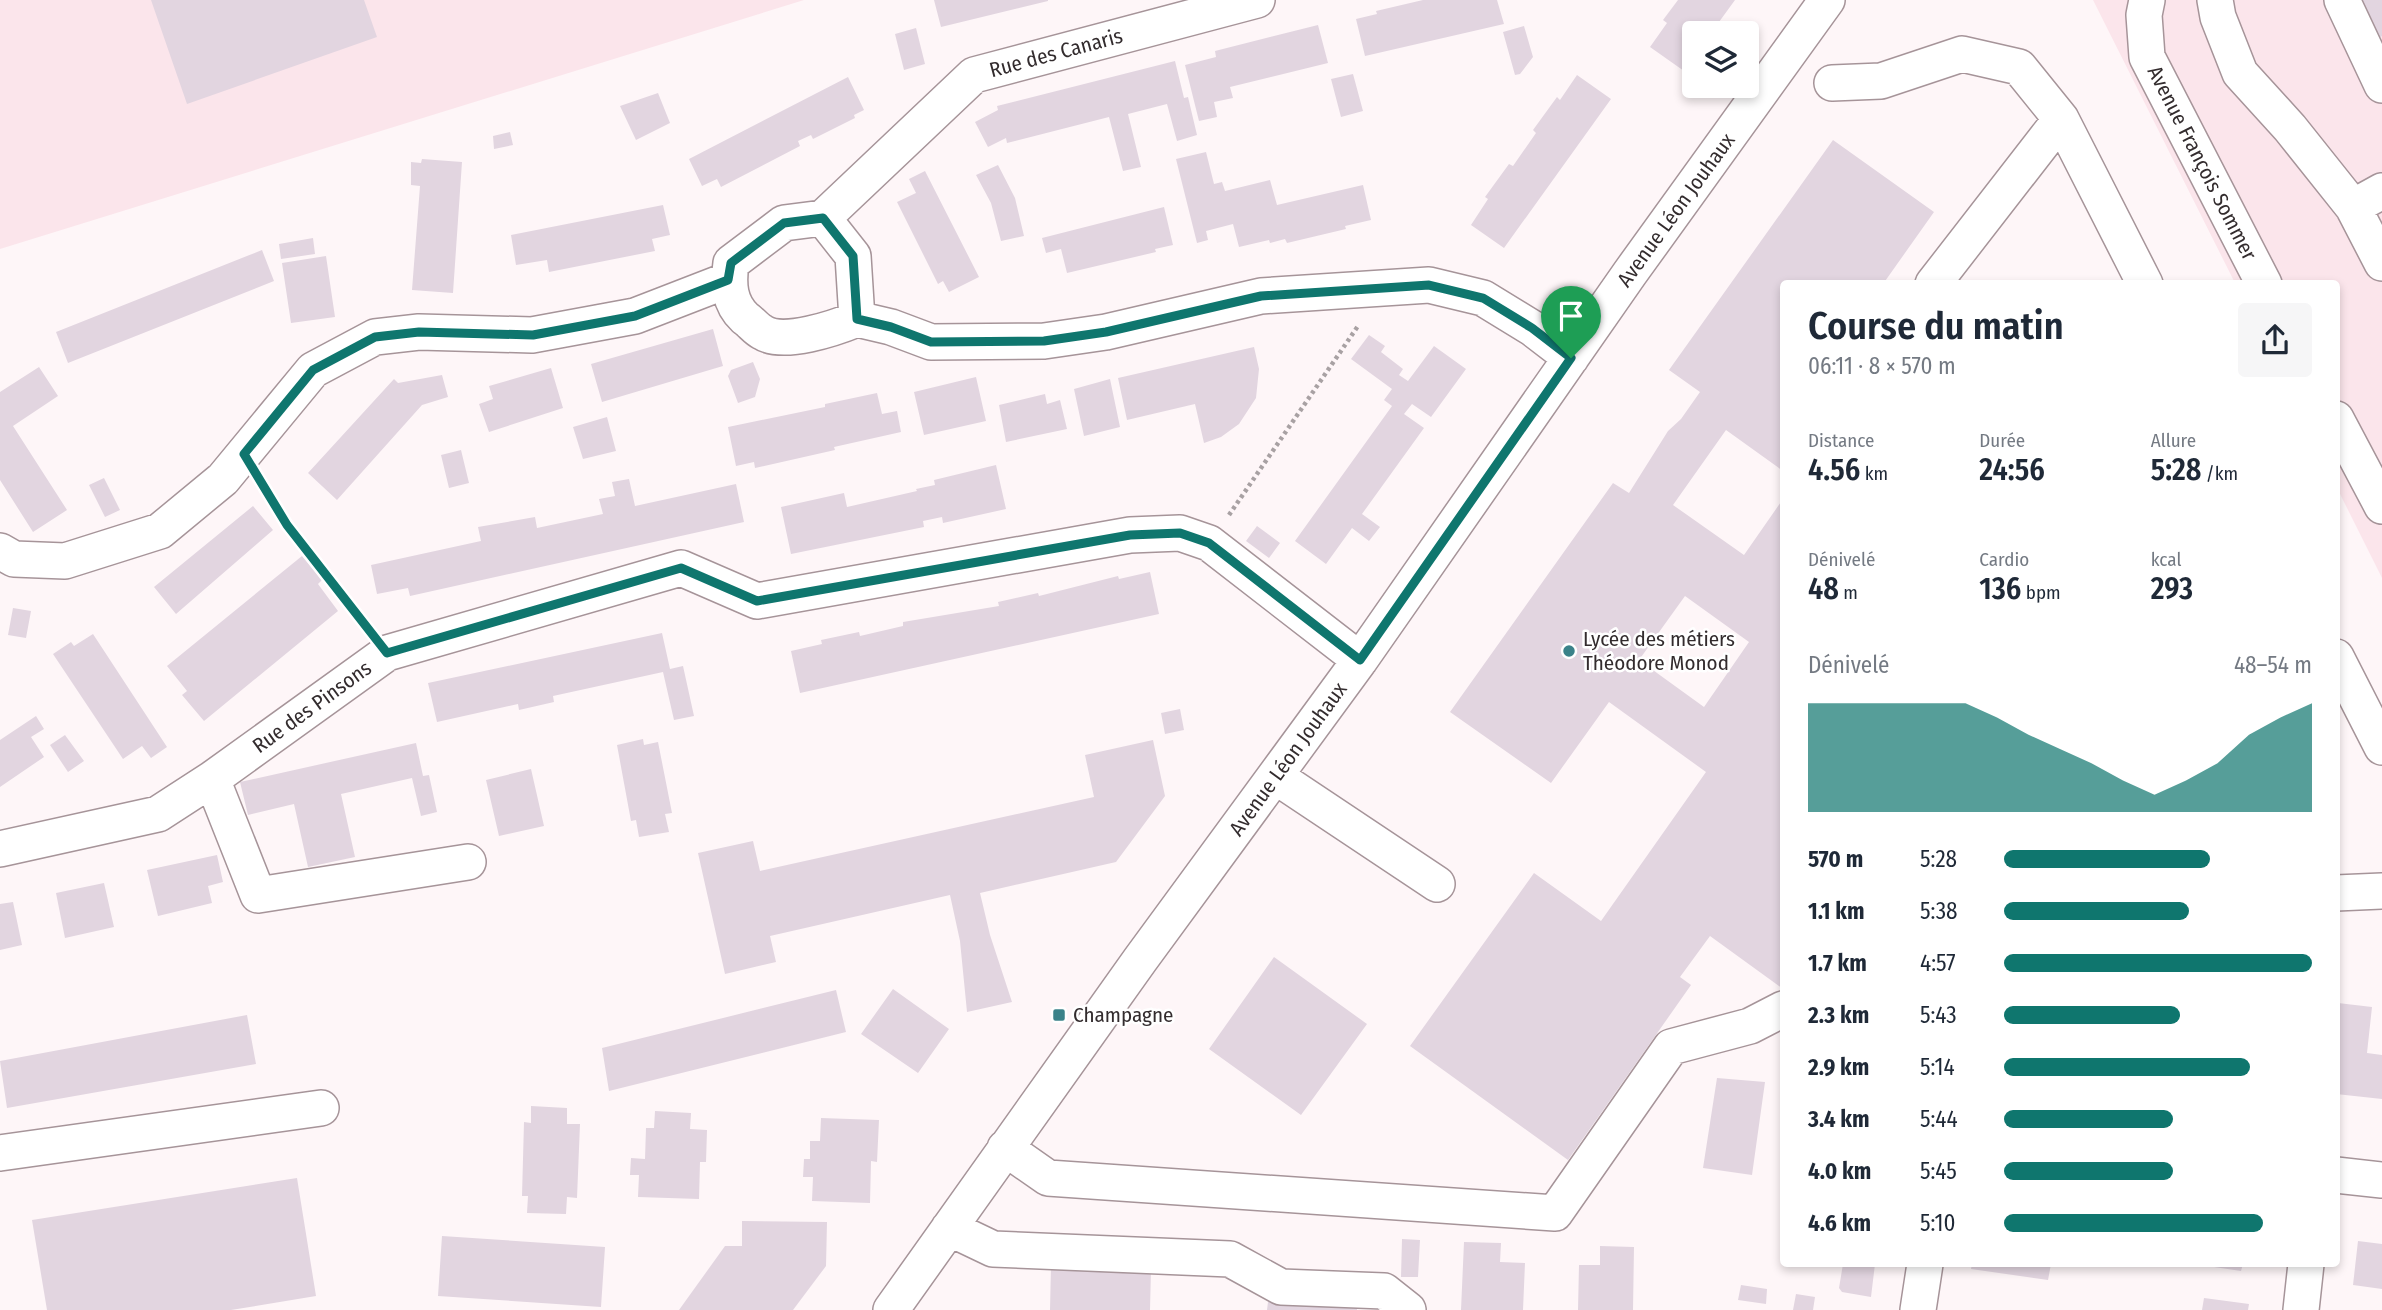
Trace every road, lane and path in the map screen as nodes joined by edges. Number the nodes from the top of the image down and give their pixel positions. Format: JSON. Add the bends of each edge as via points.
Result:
{"nodes":[{"id":1,"x":1257,"y":0,"type":"edge"},
{"id":2,"x":1827,"y":0,"type":"edge"},
{"id":3,"x":2147,"y":0,"type":"edge"},
{"id":4,"x":2215,"y":0,"type":"edge"},
{"id":5,"x":2342,"y":0,"type":"edge"},
{"id":6,"x":1832,"y":83,"type":"dead end"},
{"id":7,"x":2382,"y":85,"type":"edge"},
{"id":8,"x":2060,"y":120,"type":"junction"},
{"id":9,"x":2368,"y":199,"type":"edge"},
{"id":10,"x":823,"y":218,"type":"junction"},
{"id":11,"x":2382,"y":263,"type":"edge"},
{"id":12,"x":728,"y":280,"type":"junction"},
{"id":13,"x":1936,"y":280,"type":"edge"},
{"id":14,"x":2143,"y":280,"type":"edge"},
{"id":15,"x":2262,"y":280,"type":"edge"},
{"id":16,"x":1385,"y":288,"type":"junction"},
{"id":17,"x":857,"y":319,"type":"junction"},
{"id":18,"x":1571,"y":358,"type":"junction"},
{"id":19,"x":2340,"y":427,"type":"edge"},
{"id":20,"x":244,"y":454,"type":"junction"},
{"id":21,"x":2382,"y":506,"type":"edge"},
{"id":22,"x":1209,"y":543,"type":"junction"},
{"id":23,"x":0,"y":551,"type":"edge"},
{"id":24,"x":387,"y":653,"type":"junction"},
{"id":25,"x":1360,"y":660,"type":"junction"},
{"id":26,"x":2340,"y":665,"type":"edge"},
{"id":27,"x":2382,"y":747,"type":"edge"},
{"id":28,"x":1275,"y":776,"type":"junction"},
{"id":29,"x":212,"y":779,"type":"junction"},
{"id":30,"x":0,"y":849,"type":"edge"},
{"id":31,"x":468,"y":862,"type":"dead end"},
{"id":32,"x":1437,"y":884,"type":"dead end"},
{"id":33,"x":2382,"y":891,"type":"edge"},
{"id":34,"x":2340,"y":893,"type":"edge"},
{"id":35,"x":1780,"y":1012,"type":"edge"},
{"id":36,"x":1767,"y":1027,"type":"edge"},
{"id":37,"x":321,"y":1108,"type":"dead end"},
{"id":38,"x":1005,"y":1148,"type":"junction"},
{"id":39,"x":0,"y":1153,"type":"edge"},
{"id":40,"x":2340,"y":1175,"type":"edge"},
{"id":41,"x":2382,"y":1180,"type":"edge"},
{"id":42,"x":949,"y":1228,"type":"junction"},
{"id":43,"x":1925,"y":1267,"type":"edge"},
{"id":44,"x":2306,"y":1267,"type":"edge"},
{"id":45,"x":891,"y":1310,"type":"edge"},
{"id":46,"x":1408,"y":1310,"type":"edge"},
{"id":47,"x":1918,"y":1310,"type":"edge"},
{"id":48,"x":2301,"y":1310,"type":"edge"}],
"edges":[{"from":1,"to":10,"type":"street","name":"Rue des Canaris","via":[[974,75]]},
{"from":2,"to":18,"type":"street","name":"Avenue Léon Jouhaux"},
{"from":3,"to":15,"type":"street","name":"Avenue François Sommer","via":[[2147,57]]},
{"from":4,"to":9,"type":"street","via":[[2240,74],[2290,128]]},
{"from":5,"to":7,"type":"street"},
{"from":6,"to":8,"type":"street","via":[[1881,81],[1962,54],[2019,67]]},
{"from":8,"to":13,"type":"street"},
{"from":8,"to":14,"type":"street"},
{"from":9,"to":11,"type":"street"},
{"from":10,"to":12,"type":"street","via":[[784,223],[731,263]]},
{"from":10,"to":17,"type":"street","via":[[853,256]]},
{"from":12,"to":17,"type":"street","via":[[735,308],[764,334],[790,337],[826,331]]},
{"from":12,"to":20,"type":"street","via":[[635,316],[533,335],[419,332],[375,337],[313,370]]},
{"from":16,"to":17,"type":"street","via":[[1261,296],[1106,332],[1044,341],[931,342]]},
{"from":16,"to":18,"type":"street","via":[[1429,285],[1483,298]]},
{"from":16,"to":22,"type":"path"},
{"from":18,"to":25,"type":"street","name":"Avenue Léon Jouhaux"},
{"from":19,"to":21,"type":"street"},
{"from":20,"to":23,"type":"street","via":[[223,479],[160,531],[65,561],[14,559]]},
{"from":20,"to":24,"type":"path","via":[[287,525]]},
{"from":22,"to":24,"type":"street","name":"Rue des Pinsons","via":[[1180,533],[1130,535],[757,601],[681,568]]},
{"from":22,"to":25,"type":"street","name":"Rue des Pinsons"},
{"from":24,"to":29,"type":"street","name":"Rue des Pinsons"},
{"from":25,"to":28,"type":"street","name":"Avenue Léon Jouhaux"},
{"from":26,"to":27,"type":"street"},
{"from":28,"to":32,"type":"street"},
{"from":28,"to":38,"type":"street","name":"Avenue Léon Jouhaux"},
{"from":29,"to":30,"type":"street","name":"Rue des Pinsons","via":[[158,814]]},
{"from":29,"to":31,"type":"street","via":[[258,895]]},
{"from":33,"to":34,"type":"street"},
{"from":35,"to":36,"type":"street"},
{"from":36,"to":38,"type":"street","via":[[1671,1047],[1555,1213],[1048,1178]]},
{"from":37,"to":39,"type":"street"},
{"from":38,"to":42,"type":"street","name":"Avenue Léon Jouhaux"},
{"from":40,"to":41,"type":"street"},
{"from":42,"to":45,"type":"street","name":"Avenue Léon Jouhaux"},
{"from":42,"to":46,"type":"street","via":[[993,1249],[1230,1259],[1281,1287],[1384,1292]]},
{"from":43,"to":47,"type":"street"},
{"from":44,"to":48,"type":"street"}]}
